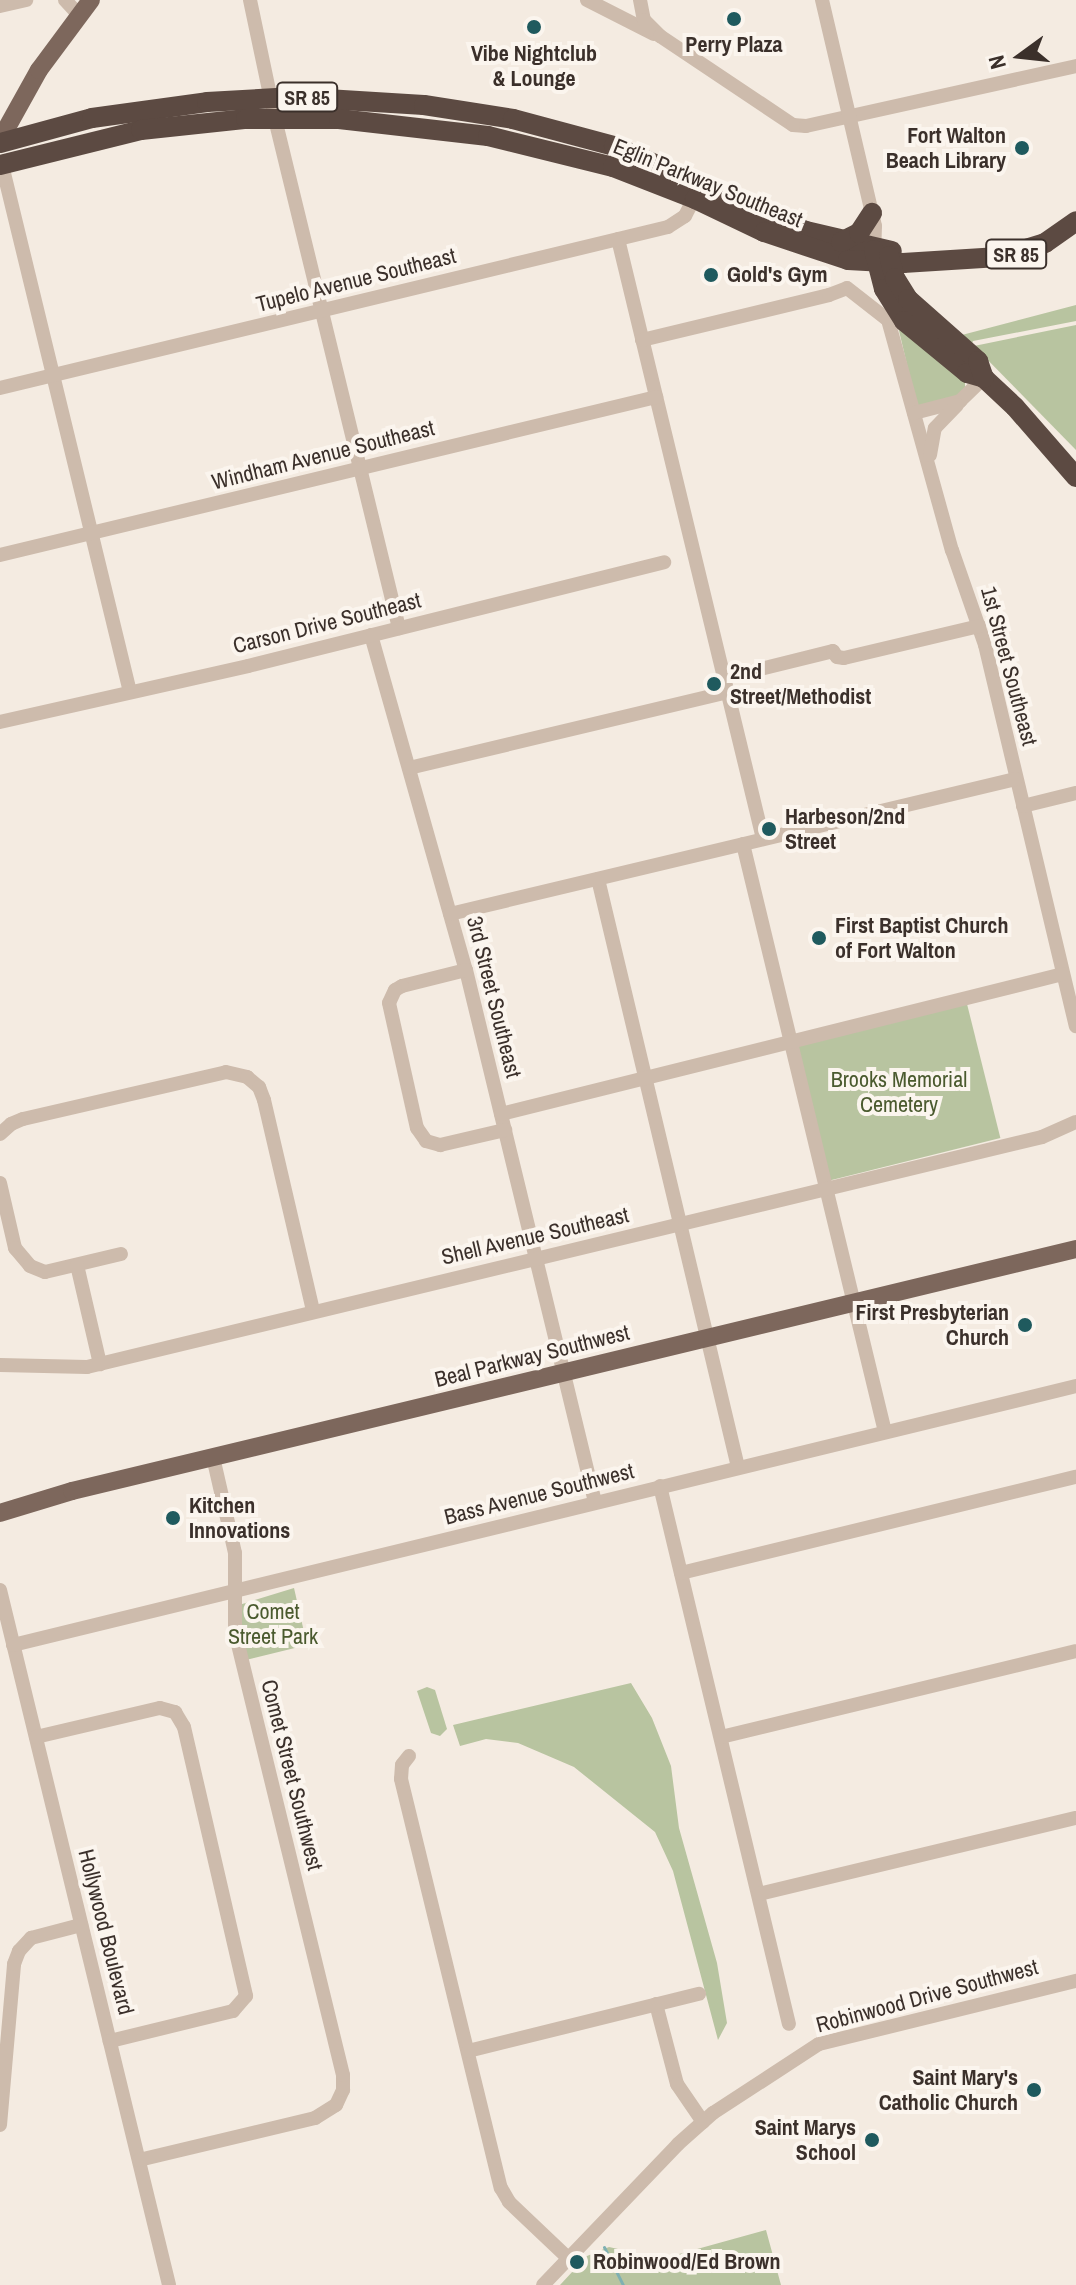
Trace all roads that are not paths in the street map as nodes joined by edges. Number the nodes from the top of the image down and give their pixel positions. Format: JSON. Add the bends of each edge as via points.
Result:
{"nodes":[{"id":1,"x":26,"y":0,"type":"edge"},
{"id":2,"x":65,"y":0,"type":"edge"},
{"id":3,"x":250,"y":0,"type":"edge"},
{"id":4,"x":587,"y":0,"type":"edge"},
{"id":5,"x":640,"y":0,"type":"edge"},
{"id":6,"x":822,"y":0,"type":"edge"},
{"id":7,"x":0,"y":6,"type":"edge"},
{"id":8,"x":85,"y":7,"type":"edge"},
{"id":9,"x":660,"y":36,"type":"junction"},
{"id":10,"x":1076,"y":66,"type":"edge"},
{"id":11,"x":272,"y":98,"type":"junction"},
{"id":12,"x":850,"y":116,"type":"junction"},
{"id":13,"x":275,"y":119,"type":"junction"},
{"id":14,"x":0,"y":142,"type":"edge"},
{"id":15,"x":1,"y":161,"type":"edge"},
{"id":16,"x":698,"y":191,"type":"junction"},
{"id":17,"x":873,"y":220,"type":"junction"},
{"id":18,"x":1076,"y":221,"type":"edge"},
{"id":19,"x":618,"y":239,"type":"junction"},
{"id":20,"x":841,"y":242,"type":"junction"},
{"id":21,"x":882,"y":256,"type":"junction"},
{"id":22,"x":930,"y":260,"type":"junction"},
{"id":23,"x":908,"y":299,"type":"junction"},
{"id":24,"x":324,"y":310,"type":"junction"},
{"id":25,"x":642,"y":340,"type":"junction"},
{"id":26,"x":55,"y":375,"type":"junction"},
{"id":27,"x":984,"y":378,"type":"junction"},
{"id":28,"x":0,"y":388,"type":"edge"},
{"id":29,"x":656,"y":397,"type":"junction"},
{"id":30,"x":960,"y":401,"type":"junction"},
{"id":31,"x":914,"y":413,"type":"junction"},
{"id":32,"x":930,"y":463,"type":"junction"},
{"id":33,"x":362,"y":468,"type":"junction"},
{"id":34,"x":1076,"y":477,"type":"edge"},
{"id":35,"x":92,"y":533,"type":"junction"},
{"id":36,"x":0,"y":555,"type":"edge"},
{"id":37,"x":664,"y":562,"type":"dead end"},
{"id":38,"x":979,"y":626,"type":"junction"},
{"id":39,"x":399,"y":628,"type":"junction"},
{"id":40,"x":371,"y":635,"type":"junction"},
{"id":41,"x":726,"y":685,"type":"junction"},
{"id":42,"x":130,"y":692,"type":"junction"},
{"id":43,"x":0,"y":722,"type":"edge"},
{"id":44,"x":409,"y":768,"type":"junction"},
{"id":45,"x":1016,"y":779,"type":"junction"},
{"id":46,"x":1076,"y":793,"type":"edge"},
{"id":47,"x":1023,"y":806,"type":"junction"},
{"id":48,"x":763,"y":839,"type":"junction"},
{"id":49,"x":743,"y":844,"type":"junction"},
{"id":50,"x":598,"y":879,"type":"junction"},
{"id":51,"x":450,"y":914,"type":"junction"},
{"id":52,"x":466,"y":970,"type":"junction"},
{"id":53,"x":1063,"y":974,"type":"junction"},
{"id":54,"x":1076,"y":1026,"type":"edge"},
{"id":55,"x":790,"y":1040,"type":"junction"},
{"id":56,"x":646,"y":1077,"type":"junction"},
{"id":57,"x":501,"y":1114,"type":"junction"},
{"id":58,"x":1076,"y":1122,"type":"edge"},
{"id":59,"x":505,"y":1130,"type":"junction"},
{"id":60,"x":0,"y":1134,"type":"edge"},
{"id":61,"x":0,"y":1183,"type":"edge"},
{"id":62,"x":827,"y":1189,"type":"junction"},
{"id":63,"x":682,"y":1224,"type":"junction"},
{"id":64,"x":1076,"y":1249,"type":"edge"},
{"id":65,"x":121,"y":1254,"type":"dead end"},
{"id":66,"x":536,"y":1258,"type":"junction"},
{"id":67,"x":77,"y":1265,"type":"junction"},
{"id":68,"x":854,"y":1302,"type":"junction"},
{"id":69,"x":313,"y":1311,"type":"junction"},
{"id":70,"x":708,"y":1338,"type":"junction"},
{"id":71,"x":100,"y":1364,"type":"junction"},
{"id":72,"x":0,"y":1365,"type":"edge"},
{"id":73,"x":564,"y":1372,"type":"junction"},
{"id":74,"x":1076,"y":1386,"type":"edge"},
{"id":75,"x":885,"y":1432,"type":"junction"},
{"id":76,"x":213,"y":1457,"type":"junction"},
{"id":77,"x":738,"y":1467,"type":"junction"},
{"id":78,"x":1076,"y":1477,"type":"edge"},
{"id":79,"x":660,"y":1486,"type":"junction"},
{"id":80,"x":595,"y":1502,"type":"junction"},
{"id":81,"x":0,"y":1513,"type":"edge"},
{"id":82,"x":681,"y":1573,"type":"junction"},
{"id":83,"x":0,"y":1590,"type":"edge"},
{"id":84,"x":235,"y":1592,"type":"junction"},
{"id":85,"x":13,"y":1645,"type":"junction"},
{"id":86,"x":1076,"y":1651,"type":"edge"},
{"id":87,"x":36,"y":1737,"type":"junction"},
{"id":88,"x":721,"y":1737,"type":"junction"},
{"id":89,"x":409,"y":1756,"type":"dead end"},
{"id":90,"x":1076,"y":1818,"type":"edge"},
{"id":91,"x":759,"y":1894,"type":"junction"},
{"id":92,"x":81,"y":1925,"type":"junction"},
{"id":93,"x":1076,"y":1981,"type":"edge"},
{"id":94,"x":699,"y":1994,"type":"dead end"},
{"id":95,"x":656,"y":2004,"type":"junction"},
{"id":96,"x":789,"y":2024,"type":"dead end"},
{"id":97,"x":110,"y":2041,"type":"junction"},
{"id":98,"x":468,"y":2051,"type":"junction"},
{"id":99,"x":703,"y":2122,"type":"junction"},
{"id":100,"x":0,"y":2125,"type":"edge"},
{"id":101,"x":139,"y":2160,"type":"junction"},
{"id":102,"x":568,"y":2258,"type":"junction"},
{"id":103,"x":169,"y":2285,"type":"edge"},
{"id":104,"x":543,"y":2285,"type":"edge"}],
"edges":[{"from":1,"to":7,"type":"street"},
{"from":2,"to":8,"type":"street"},
{"from":3,"to":11,"type":"street"},
{"from":4,"to":9,"type":"street"},
{"from":5,"to":9,"type":"street","via":[[644,20]]},
{"from":6,"to":12,"type":"street"},
{"from":8,"to":14,"type":"main road","via":[[20,101]]},
{"from":9,"to":12,"type":"street","via":[[793,125]]},
{"from":10,"to":12,"type":"street"},
{"from":11,"to":13,"type":"street"},
{"from":11,"to":14,"type":"highway","name":"Eglin Parkway Southeast","number":"SR 85","via":[[138,110]]},
{"from":11,"to":16,"type":"highway","name":"Eglin Parkway Southeast","number":"SR 85","via":[[396,102],[513,119],[614,146]]},
{"from":12,"to":17,"type":"street"},
{"from":13,"to":15,"type":"highway","name":"Eglin Parkway Southeast","number":"SR 85","via":[[134,131]]},
{"from":13,"to":16,"type":"highway","name":"Eglin Parkway Southeast","number":"SR 85","via":[[393,122],[488,136]]},
{"from":13,"to":24,"type":"street"},
{"from":15,"to":26,"type":"street"},
{"from":16,"to":19,"type":"street","name":"Tupelo Avenue Southeast","via":[[678,222]]},
{"from":16,"to":20,"type":"highway","name":"Eglin Parkway Southeast","number":"SR 85"},
{"from":16,"to":21,"type":"highway","name":"Eglin Parkway Southeast","number":"SR 85","via":[[804,248],[848,260]]},
{"from":17,"to":20,"type":"highway"},
{"from":17,"to":21,"type":"street"},
{"from":18,"to":22,"type":"highway","number":"SR 85","via":[[1045,243],[1015,254]]},
{"from":19,"to":24,"type":"street","name":"Tupelo Avenue Southeast"},
{"from":19,"to":25,"type":"street"},
{"from":20,"to":21,"type":"highway","name":"Eglin Parkway Southeast","number":"SR 85"},
{"from":21,"to":22,"type":"highway","name":"Eglin Parkway Southeast","number":"SR 85"},
{"from":21,"to":23,"type":"highway"},
{"from":21,"to":27,"type":"highway","via":[[884,289],[904,321],[951,362]]},
{"from":22,"to":23,"type":"highway","via":[[914,276]]},
{"from":23,"to":27,"type":"highway","via":[[978,361]]},
{"from":24,"to":26,"type":"street","name":"Tupelo Avenue Southeast"},
{"from":24,"to":33,"type":"street"},
{"from":25,"to":29,"type":"street"},
{"from":25,"to":31,"type":"street","name":"1st Street Southeast","via":[[847,288],[888,320]]},
{"from":26,"to":28,"type":"street","name":"Tupelo Avenue Southeast"},
{"from":26,"to":35,"type":"street"},
{"from":27,"to":30,"type":"street"},
{"from":27,"to":34,"type":"highway"},
{"from":29,"to":33,"type":"street","name":"Windham Avenue Southeast"},
{"from":29,"to":41,"type":"street"},
{"from":30,"to":31,"type":"street"},
{"from":30,"to":32,"type":"street","via":[[935,428]]},
{"from":31,"to":32,"type":"street","name":"1st Street Southeast"},
{"from":32,"to":38,"type":"street","name":"1st Street Southeast"},
{"from":33,"to":35,"type":"street","name":"Windham Avenue Southeast"},
{"from":33,"to":39,"type":"street"},
{"from":35,"to":36,"type":"street","name":"Windham Avenue Southeast"},
{"from":35,"to":42,"type":"street"},
{"from":37,"to":39,"type":"street","name":"Carson Drive Southeast"},
{"from":38,"to":41,"type":"street","via":[[844,658],[833,651]]},
{"from":38,"to":45,"type":"street","name":"1st Street Southeast"},
{"from":39,"to":40,"type":"street","name":"Carson Drive Southeast"},
{"from":40,"to":42,"type":"street","name":"Carson Drive Southeast"},
{"from":40,"to":44,"type":"street","name":"3rd Street Southeast"},
{"from":41,"to":44,"type":"street"},
{"from":41,"to":48,"type":"street"},
{"from":42,"to":43,"type":"street","name":"Carson Drive Southeast"},
{"from":44,"to":51,"type":"street","name":"3rd Street Southeast"},
{"from":45,"to":47,"type":"street","name":"1st Street Southeast"},
{"from":45,"to":48,"type":"street"},
{"from":46,"to":47,"type":"street"},
{"from":47,"to":53,"type":"street","name":"1st Street Southeast"},
{"from":48,"to":49,"type":"street"},
{"from":49,"to":50,"type":"street"},
{"from":49,"to":55,"type":"street"},
{"from":50,"to":51,"type":"street"},
{"from":50,"to":56,"type":"street"},
{"from":51,"to":52,"type":"street","name":"3rd Street Southeast"},
{"from":52,"to":57,"type":"street","name":"3rd Street Southeast"},
{"from":52,"to":59,"type":"street","via":[[402,986],[389,1003],[417,1128],[426,1141],[440,1145]]},
{"from":53,"to":54,"type":"street","name":"1st Street Southeast"},
{"from":53,"to":55,"type":"street"},
{"from":55,"to":56,"type":"street"},
{"from":55,"to":62,"type":"street"},
{"from":56,"to":57,"type":"street"},
{"from":56,"to":63,"type":"street"},
{"from":57,"to":59,"type":"street","name":"3rd Street Southeast"},
{"from":58,"to":62,"type":"street","name":"Shell Avenue Southeast","via":[[1042,1137]]},
{"from":59,"to":66,"type":"street","name":"3rd Street Southeast"},
{"from":60,"to":69,"type":"street","via":[[23,1119],[226,1072],[247,1077],[264,1100]]},
{"from":61,"to":67,"type":"street","via":[[15,1248],[23,1260],[45,1272]]},
{"from":62,"to":63,"type":"street","name":"Shell Avenue Southeast"},
{"from":62,"to":68,"type":"street"},
{"from":63,"to":66,"type":"street","name":"Shell Avenue Southeast"},
{"from":63,"to":70,"type":"street"},
{"from":64,"to":68,"type":"main road","name":"Beal Parkway Southwest"},
{"from":65,"to":67,"type":"street"},
{"from":66,"to":69,"type":"street","name":"Shell Avenue Southeast"},
{"from":66,"to":73,"type":"street","name":"3rd Street Southeast"},
{"from":67,"to":71,"type":"street"},
{"from":68,"to":70,"type":"main road","name":"Beal Parkway Southwest"},
{"from":68,"to":75,"type":"street"},
{"from":69,"to":71,"type":"street","name":"Shell Avenue Southeast"},
{"from":70,"to":73,"type":"main road","name":"Beal Parkway Southwest"},
{"from":70,"to":77,"type":"street"},
{"from":71,"to":72,"type":"street","name":"Shell Avenue Southeast"},
{"from":73,"to":76,"type":"main road","name":"Beal Parkway Southwest"},
{"from":73,"to":80,"type":"street","name":"3rd Street Southeast"},
{"from":74,"to":75,"type":"street","name":"Bass Avenue Southwest"},
{"from":75,"to":77,"type":"street","name":"Bass Avenue Southwest"},
{"from":76,"to":81,"type":"main road","name":"Beal Parkway Southwest"},
{"from":76,"to":84,"type":"street","name":"Comet Street Southwest","via":[[235,1553]]},
{"from":77,"to":79,"type":"street","name":"Bass Avenue Southwest"},
{"from":78,"to":82,"type":"street"},
{"from":79,"to":80,"type":"street","name":"Bass Avenue Southwest"},
{"from":79,"to":82,"type":"street"},
{"from":80,"to":84,"type":"street","name":"Bass Avenue Southwest"},
{"from":82,"to":88,"type":"street"},
{"from":83,"to":85,"type":"street","name":"Hollywood Boulevard"},
{"from":84,"to":85,"type":"street","name":"Bass Avenue Southwest"},
{"from":84,"to":101,"type":"street","name":"Comet Street Southwest","via":[[235,1632],[343,2075],[338,2100],[315,2118]]},
{"from":85,"to":87,"type":"street","name":"Hollywood Boulevard"},
{"from":86,"to":88,"type":"street"},
{"from":87,"to":92,"type":"street","name":"Hollywood Boulevard"},
{"from":87,"to":97,"type":"street","via":[[160,1708],[178,1715],[188,1743],[246,1996],[233,2011]]},
{"from":88,"to":91,"type":"street"},
{"from":89,"to":98,"type":"street","via":[[401,1779]]},
{"from":90,"to":91,"type":"street"},
{"from":91,"to":96,"type":"street"},
{"from":92,"to":97,"type":"street","name":"Hollywood Boulevard"},
{"from":92,"to":100,"type":"street","via":[[31,1938],[19,1951]]},
{"from":93,"to":99,"type":"street","name":"Robinwood Drive Southwest","via":[[819,2044]]},
{"from":94,"to":95,"type":"street"},
{"from":95,"to":98,"type":"street"},
{"from":95,"to":99,"type":"street","via":[[677,2084]]},
{"from":97,"to":101,"type":"street","name":"Hollywood Boulevard"},
{"from":98,"to":102,"type":"street","via":[[503,2195]]},
{"from":99,"to":102,"type":"street","name":"Robinwood Drive Southwest"},
{"from":101,"to":103,"type":"street","name":"Hollywood Boulevard"},
{"from":102,"to":104,"type":"street","name":"Robinwood Drive Southwest"}]}
